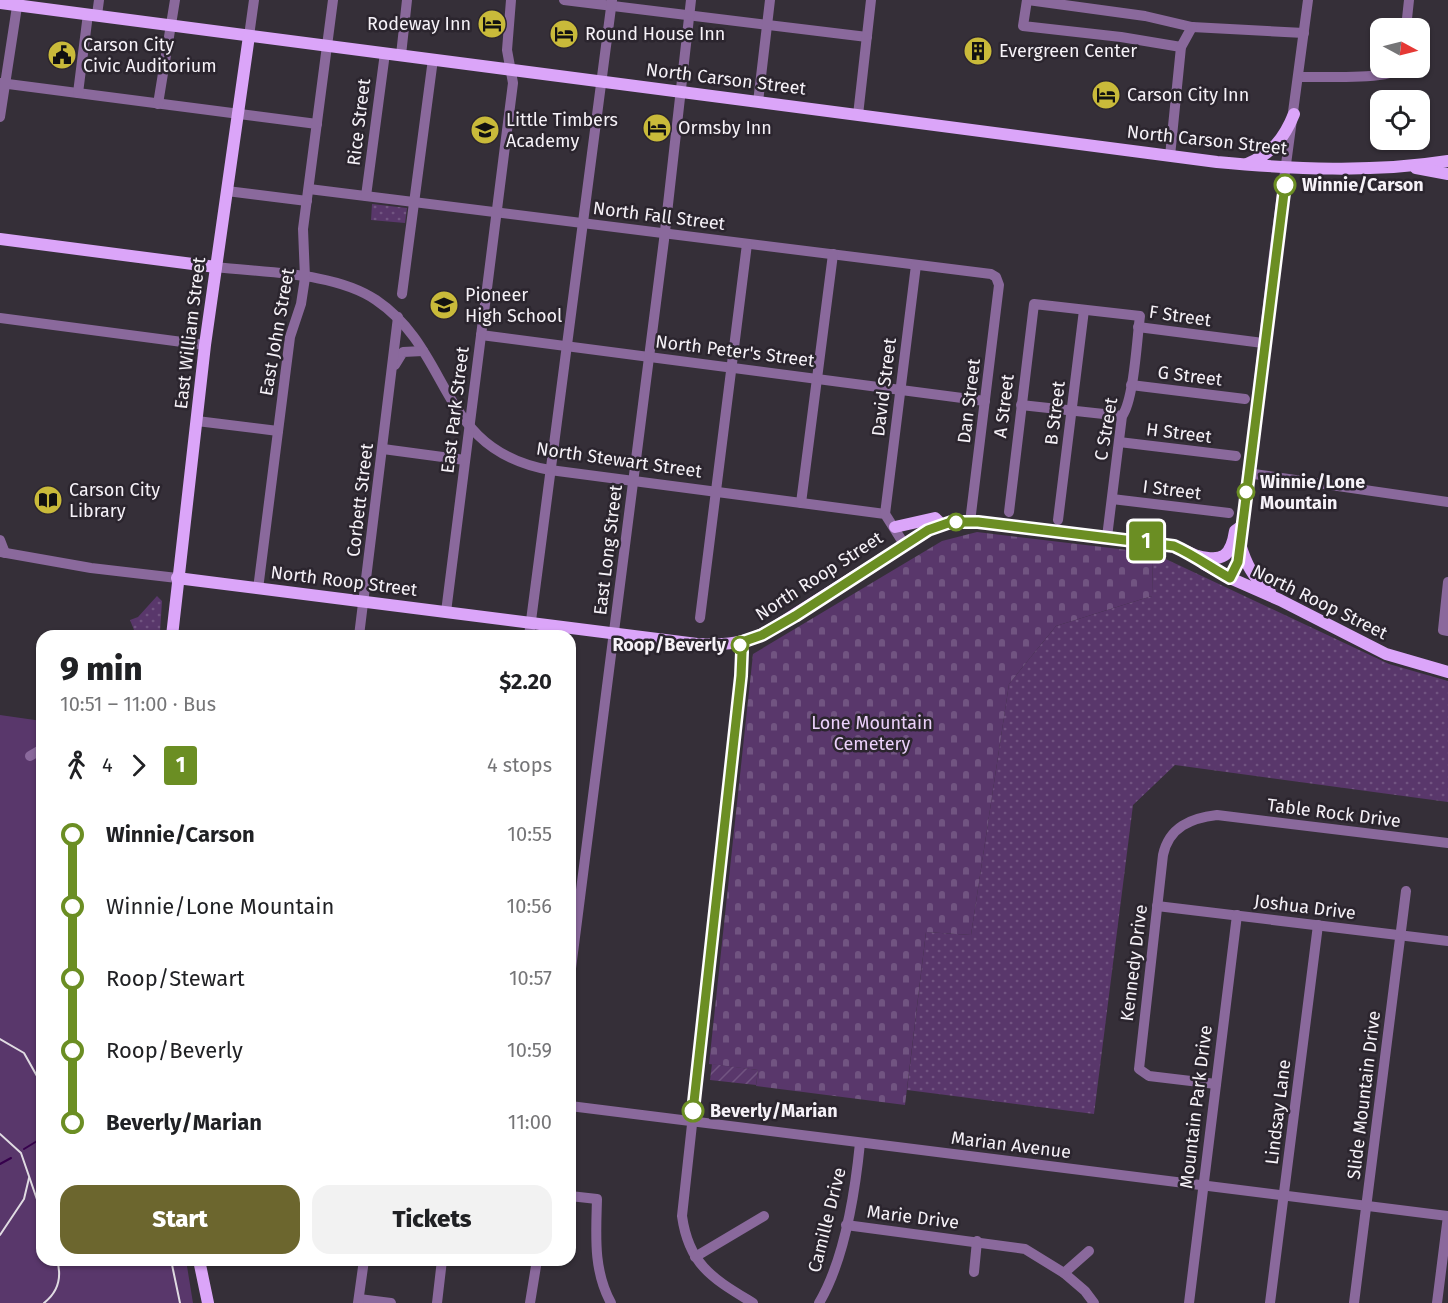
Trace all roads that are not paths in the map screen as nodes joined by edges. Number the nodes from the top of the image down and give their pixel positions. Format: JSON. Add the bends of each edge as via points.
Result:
{"nodes":[{"id":1,"x":99,"y":0,"type":"edge"},
{"id":2,"x":175,"y":0,"type":"edge"},
{"id":3,"x":254,"y":0,"type":"edge"},
{"id":4,"x":333,"y":0,"type":"edge"},
{"id":5,"x":407,"y":0,"type":"edge"},
{"id":6,"x":511,"y":0,"type":"edge"},
{"id":7,"x":564,"y":0,"type":"edge"},
{"id":8,"x":691,"y":0,"type":"edge"},
{"id":9,"x":770,"y":0,"type":"edge"},
{"id":10,"x":871,"y":0,"type":"edge"},
{"id":11,"x":1027,"y":0,"type":"edge"},
{"id":12,"x":1308,"y":0,"type":"edge"},
{"id":13,"x":1410,"y":0,"type":"edge"},
{"id":14,"x":0,"y":3,"type":"edge"},
{"id":15,"x":17,"y":3,"type":"edge"},
{"id":16,"x":612,"y":3,"type":"edge"},
{"id":17,"x":689,"y":14,"type":"junction"},
{"id":18,"x":93,"y":15,"type":"junction"},
{"id":19,"x":1407,"y":18,"type":"edge"},
{"id":20,"x":170,"y":25,"type":"junction"},
{"id":21,"x":767,"y":25,"type":"junction"},
{"id":22,"x":1192,"y":27,"type":"junction"},
{"id":23,"x":1304,"y":33,"type":"junction"},
{"id":24,"x":249,"y":36,"type":"junction"},
{"id":25,"x":867,"y":38,"type":"junction"},
{"id":26,"x":327,"y":46,"type":"junction"},
{"id":27,"x":1181,"y":47,"type":"junction"},
{"id":28,"x":385,"y":53,"type":"junction"},
{"id":29,"x":401,"y":55,"type":"junction"},
{"id":30,"x":433,"y":59,"type":"junction"},
{"id":31,"x":511,"y":69,"type":"junction"},
{"id":32,"x":1370,"y":75,"type":"edge"},
{"id":33,"x":1299,"y":77,"type":"junction"},
{"id":34,"x":600,"y":81,"type":"junction"},
{"id":35,"x":2,"y":83,"type":"edge"},
{"id":36,"x":680,"y":92,"type":"junction"},
{"id":37,"x":78,"y":93,"type":"junction"},
{"id":38,"x":758,"y":102,"type":"junction"},
{"id":39,"x":158,"y":104,"type":"junction"},
{"id":40,"x":237,"y":114,"type":"junction"},
{"id":41,"x":1294,"y":114,"type":"junction"},
{"id":42,"x":858,"y":115,"type":"junction"},
{"id":43,"x":0,"y":117,"type":"edge"},
{"id":44,"x":317,"y":124,"type":"junction"},
{"id":45,"x":1170,"y":156,"type":"junction"},
{"id":46,"x":1448,"y":161,"type":"edge"},
{"id":47,"x":1246,"y":164,"type":"junction"},
{"id":48,"x":1409,"y":166,"type":"junction"},
{"id":49,"x":1287,"y":168,"type":"junction"},
{"id":50,"x":1448,"y":174,"type":"edge"},
{"id":51,"x":227,"y":191,"type":"junction"},
{"id":52,"x":308,"y":195,"type":"junction"},
{"id":53,"x":366,"y":196,"type":"junction"},
{"id":54,"x":414,"y":203,"type":"junction"},
{"id":55,"x":496,"y":214,"type":"junction"},
{"id":56,"x":581,"y":223,"type":"junction"},
{"id":57,"x":665,"y":233,"type":"junction"},
{"id":58,"x":0,"y":239,"type":"edge"},
{"id":59,"x":747,"y":244,"type":"junction"},
{"id":60,"x":833,"y":254,"type":"junction"},
{"id":61,"x":916,"y":265,"type":"junction"},
{"id":62,"x":216,"y":267,"type":"junction"},
{"id":63,"x":305,"y":278,"type":"junction"},
{"id":64,"x":999,"y":285,"type":"joint"},
{"id":65,"x":402,"y":294,"type":"dead end"},
{"id":66,"x":1034,"y":304,"type":"joint"},
{"id":67,"x":1084,"y":310,"type":"junction"},
{"id":68,"x":398,"y":317,"type":"junction"},
{"id":69,"x":0,"y":318,"type":"edge"},
{"id":70,"x":1138,"y":327,"type":"junction"},
{"id":71,"x":481,"y":335,"type":"junction"},
{"id":72,"x":1263,"y":343,"type":"junction"},
{"id":73,"x":205,"y":345,"type":"junction"},
{"id":74,"x":565,"y":346,"type":"junction"},
{"id":75,"x":423,"y":351,"type":"junction"},
{"id":76,"x":649,"y":356,"type":"junction"},
{"id":77,"x":393,"y":368,"type":"junction"},
{"id":78,"x":732,"y":368,"type":"junction"},
{"id":79,"x":817,"y":378,"type":"junction"},
{"id":80,"x":1131,"y":385,"type":"junction"},
{"id":81,"x":901,"y":390,"type":"junction"},
{"id":82,"x":1245,"y":399,"type":"dead end"},
{"id":83,"x":986,"y":401,"type":"junction"},
{"id":84,"x":1021,"y":405,"type":"junction"},
{"id":85,"x":1072,"y":410,"type":"junction"},
{"id":86,"x":1122,"y":416,"type":"junction"},
{"id":87,"x":196,"y":421,"type":"junction"},
{"id":88,"x":469,"y":428,"type":"junction"},
{"id":89,"x":278,"y":431,"type":"junction"},
{"id":90,"x":1119,"y":442,"type":"junction"},
{"id":91,"x":383,"y":450,"type":"junction"},
{"id":92,"x":1236,"y":456,"type":"dead end"},
{"id":93,"x":465,"y":459,"type":"junction"},
{"id":94,"x":550,"y":470,"type":"junction"},
{"id":95,"x":1247,"y":473,"type":"junction"},
{"id":96,"x":633,"y":481,"type":"junction"},
{"id":97,"x":716,"y":492,"type":"junction"},
{"id":98,"x":1112,"y":499,"type":"junction"},
{"id":99,"x":1448,"y":502,"type":"edge"},
{"id":100,"x":801,"y":503,"type":"junction"},
{"id":101,"x":1009,"y":512,"type":"dead end"},
{"id":102,"x":1228,"y":513,"type":"dead end"},
{"id":103,"x":885,"y":514,"type":"junction"},
{"id":104,"x":1058,"y":520,"type":"dead end"},
{"id":105,"x":970,"y":522,"type":"junction"},
{"id":106,"x":941,"y":524,"type":"junction"},
{"id":107,"x":1242,"y":526,"type":"junction"},
{"id":108,"x":895,"y":527,"type":"junction"},
{"id":109,"x":1107,"y":537,"type":"junction"},
{"id":110,"x":0,"y":540,"type":"edge"},
{"id":111,"x":904,"y":544,"type":"junction"},
{"id":112,"x":1240,"y":544,"type":"junction"},
{"id":113,"x":3,"y":553,"type":"edge"},
{"id":114,"x":1197,"y":556,"type":"junction"},
{"id":115,"x":177,"y":578,"type":"junction"},
{"id":116,"x":1230,"y":578,"type":"junction"},
{"id":117,"x":1448,"y":582,"type":"edge"},
{"id":118,"x":258,"y":589,"type":"junction"},
{"id":119,"x":1280,"y":600,"type":"junction"},
{"id":120,"x":364,"y":602,"type":"junction"},
{"id":121,"x":446,"y":612,"type":"junction"},
{"id":122,"x":700,"y":618,"type":"dead end"},
{"id":123,"x":531,"y":622,"type":"junction"},
{"id":124,"x":172,"y":630,"type":"edge"},
{"id":125,"x":360,"y":630,"type":"edge"},
{"id":126,"x":530,"y":630,"type":"edge"},
{"id":127,"x":1448,"y":631,"type":"edge"},
{"id":128,"x":614,"y":632,"type":"junction"},
{"id":129,"x":739,"y":643,"type":"junction"},
{"id":130,"x":1448,"y":672,"type":"edge"},
{"id":131,"x":36,"y":752,"type":"edge"},
{"id":132,"x":30,"y":756,"type":"dead end"},
{"id":133,"x":1217,"y":814,"type":"joint"},
{"id":134,"x":1448,"y":843,"type":"edge"},
{"id":135,"x":1406,"y":891,"type":"dead end"},
{"id":136,"x":1157,"y":906,"type":"junction"},
{"id":137,"x":1237,"y":915,"type":"junction"},
{"id":138,"x":1318,"y":925,"type":"junction"},
{"id":139,"x":576,"y":929,"type":"edge"},
{"id":140,"x":1400,"y":935,"type":"junction"},
{"id":141,"x":1448,"y":941,"type":"edge"},
{"id":142,"x":1215,"y":1084,"type":"junction"},
{"id":143,"x":576,"y":1107,"type":"edge"},
{"id":144,"x":692,"y":1122,"type":"junction"},
{"id":145,"x":860,"y":1143,"type":"junction"},
{"id":146,"x":1202,"y":1185,"type":"junction"},
{"id":147,"x":576,"y":1196,"type":"edge"},
{"id":148,"x":1284,"y":1196,"type":"junction"},
{"id":149,"x":1366,"y":1206,"type":"junction"},
{"id":150,"x":764,"y":1216,"type":"dead end"},
{"id":151,"x":1448,"y":1216,"type":"edge"},
{"id":152,"x":846,"y":1225,"type":"junction"},
{"id":153,"x":977,"y":1241,"type":"junction"},
{"id":154,"x":1089,"y":1251,"type":"dead end"},
{"id":155,"x":695,"y":1257,"type":"junction"},
{"id":156,"x":200,"y":1266,"type":"edge"},
{"id":157,"x":363,"y":1266,"type":"edge"},
{"id":158,"x":441,"y":1266,"type":"edge"},
{"id":159,"x":536,"y":1266,"type":"edge"},
{"id":160,"x":974,"y":1272,"type":"dead end"},
{"id":161,"x":1064,"y":1273,"type":"junction"},
{"id":162,"x":359,"y":1301,"type":"edge"},
{"id":163,"x":208,"y":1303,"type":"edge"},
{"id":164,"x":391,"y":1303,"type":"edge"},
{"id":165,"x":437,"y":1303,"type":"edge"},
{"id":166,"x":530,"y":1303,"type":"edge"},
{"id":167,"x":610,"y":1303,"type":"edge"},
{"id":168,"x":753,"y":1303,"type":"edge"},
{"id":169,"x":819,"y":1303,"type":"edge"},
{"id":170,"x":1094,"y":1303,"type":"edge"},
{"id":171,"x":1189,"y":1303,"type":"edge"},
{"id":172,"x":1270,"y":1303,"type":"edge"},
{"id":173,"x":1354,"y":1303,"type":"edge"},
{"id":174,"x":1437,"y":1303,"type":"edge"}],
"edges":[{"from":1,"to":18,"type":"street"},
{"from":2,"to":20,"type":"street"},
{"from":3,"to":24,"type":"street"},
{"from":4,"to":26,"type":"street","name":"East John Street"},
{"from":5,"to":29,"type":"street"},
{"from":6,"to":31,"type":"street","name":"East Park Street","via":[[507,50]]},
{"from":7,"to":16,"type":"street"},
{"from":8,"to":17,"type":"street","name":"East Long Street"},
{"from":9,"to":21,"type":"street"},
{"from":10,"to":25,"type":"street"},
{"from":11,"to":22,"type":"street","via":[[1144,16]]},
{"from":11,"to":27,"type":"street","via":[[1023,26]]},
{"from":12,"to":23,"type":"street"},
{"from":13,"to":19,"type":"street"},
{"from":14,"to":15,"type":"main road","name":"North Carson Street"},
{"from":15,"to":18,"type":"main road","name":"North Carson Street"},
{"from":15,"to":35,"type":"street"},
{"from":16,"to":17,"type":"street"},
{"from":16,"to":34,"type":"street"},
{"from":17,"to":21,"type":"street"},
{"from":17,"to":36,"type":"street","name":"East Long Street"},
{"from":18,"to":20,"type":"main road","name":"North Carson Street"},
{"from":18,"to":37,"type":"street"},
{"from":20,"to":24,"type":"main road","name":"North Carson Street"},
{"from":20,"to":39,"type":"street"},
{"from":21,"to":25,"type":"street"},
{"from":21,"to":38,"type":"street"},
{"from":22,"to":23,"type":"street"},
{"from":22,"to":27,"type":"street"},
{"from":23,"to":33,"type":"street"},
{"from":24,"to":26,"type":"main road","name":"North Carson Street"},
{"from":24,"to":40,"type":"main road","name":"East William Street"},
{"from":25,"to":42,"type":"street"},
{"from":26,"to":28,"type":"main road","name":"North Carson Street"},
{"from":26,"to":44,"type":"street","name":"East John Street"},
{"from":27,"to":45,"type":"street"},
{"from":28,"to":29,"type":"main road","name":"North Carson Street"},
{"from":28,"to":53,"type":"street","name":"Rice Street"},
{"from":29,"to":30,"type":"main road","name":"North Carson Street"},
{"from":30,"to":31,"type":"main road","name":"North Carson Street"},
{"from":30,"to":54,"type":"street"},
{"from":31,"to":34,"type":"main road","name":"North Carson Street"},
{"from":31,"to":55,"type":"street","name":"East Park Street","via":[[513,83]]},
{"from":32,"to":33,"type":"street"},
{"from":33,"to":41,"type":"street"},
{"from":34,"to":36,"type":"main road","name":"North Carson Street"},
{"from":34,"to":56,"type":"street"},
{"from":35,"to":37,"type":"street"},
{"from":35,"to":43,"type":"street"},
{"from":36,"to":38,"type":"main road","name":"North Carson Street"},
{"from":36,"to":57,"type":"street","name":"East Long Street"},
{"from":37,"to":39,"type":"street"},
{"from":38,"to":42,"type":"main road","name":"North Carson Street"},
{"from":39,"to":40,"type":"street"},
{"from":40,"to":44,"type":"street"},
{"from":40,"to":51,"type":"main road","name":"East William Street"},
{"from":41,"to":47,"type":"main road","via":[[1275,147]]},
{"from":41,"to":49,"type":"street"},
{"from":42,"to":45,"type":"main road","name":"North Carson Street"},
{"from":44,"to":52,"type":"street","name":"East John Street"},
{"from":45,"to":47,"type":"main road","name":"North Carson Street"},
{"from":46,"to":48,"type":"main road","name":"North Carson Street"},
{"from":47,"to":49,"type":"main road","name":"North Carson Street"},
{"from":48,"to":49,"type":"main road","name":"North Carson Street"},
{"from":48,"to":50,"type":"main road"},
{"from":49,"to":72,"type":"street"},
{"from":51,"to":52,"type":"street","name":"North Fall Street"},
{"from":51,"to":62,"type":"main road","name":"East William Street"},
{"from":52,"to":53,"type":"street","name":"North Fall Street"},
{"from":52,"to":63,"type":"street","name":"East John Street","via":[[303,229]]},
{"from":53,"to":54,"type":"street","name":"North Fall Street"},
{"from":54,"to":55,"type":"street","name":"North Fall Street"},
{"from":54,"to":65,"type":"street"},
{"from":55,"to":56,"type":"street","name":"North Fall Street"},
{"from":55,"to":71,"type":"street","name":"East Park Street"},
{"from":56,"to":57,"type":"street","name":"North Fall Street"},
{"from":56,"to":74,"type":"street"},
{"from":57,"to":59,"type":"street","name":"North Fall Street"},
{"from":57,"to":76,"type":"street","name":"East Long Street"},
{"from":58,"to":62,"type":"main road","name":"North Stewart Street"},
{"from":59,"to":60,"type":"street","name":"North Fall Street"},
{"from":59,"to":78,"type":"street"},
{"from":60,"to":61,"type":"street","name":"North Fall Street"},
{"from":60,"to":79,"type":"street"},
{"from":61,"to":64,"type":"street","name":"North Fall Street","via":[[991,274]]},
{"from":61,"to":81,"type":"street","name":"David Street"},
{"from":62,"to":63,"type":"street","name":"North Stewart Street"},
{"from":62,"to":73,"type":"main road","name":"East William Street"},
{"from":63,"to":68,"type":"street","name":"North Stewart Street","via":[[362,292]]},
{"from":63,"to":89,"type":"street","name":"East John Street","via":[[290,337]]},
{"from":64,"to":83,"type":"street","name":"Dan Street"},
{"from":66,"to":67,"type":"street","name":"F Street"},
{"from":66,"to":84,"type":"street","name":"A Street"},
{"from":67,"to":70,"type":"street","name":"F Street","via":[[1140,316]]},
{"from":67,"to":85,"type":"street","name":"B Street"},
{"from":68,"to":75,"type":"street","name":"North Stewart Street"},
{"from":68,"to":77,"type":"street","name":"Corbett Street"},
{"from":69,"to":73,"type":"street"},
{"from":70,"to":72,"type":"street","name":"F Street"},
{"from":70,"to":80,"type":"street","name":"C Street"},
{"from":71,"to":74,"type":"street","name":"North Peter's Street"},
{"from":71,"to":88,"type":"street","name":"East Park Street"},
{"from":72,"to":95,"type":"street"},
{"from":73,"to":87,"type":"main road","name":"East William Street"},
{"from":74,"to":76,"type":"street","name":"North Peter's Street"},
{"from":74,"to":94,"type":"street"},
{"from":75,"to":77,"type":"street","via":[[403,352]]},
{"from":75,"to":88,"type":"street","name":"North Stewart Street"},
{"from":76,"to":78,"type":"street","name":"North Peter's Street"},
{"from":76,"to":96,"type":"street","name":"East Long Street"},
{"from":77,"to":91,"type":"street","name":"Corbett Street"},
{"from":78,"to":79,"type":"street","name":"North Peter's Street"},
{"from":78,"to":97,"type":"street"},
{"from":79,"to":81,"type":"street","name":"North Peter's Street"},
{"from":79,"to":100,"type":"street"},
{"from":80,"to":82,"type":"street","name":"G Street"},
{"from":80,"to":86,"type":"street","name":"C Street"},
{"from":81,"to":83,"type":"street","name":"North Peter's Street"},
{"from":81,"to":103,"type":"street","name":"David Street"},
{"from":83,"to":105,"type":"street","name":"Dan Street"},
{"from":84,"to":85,"type":"street"},
{"from":84,"to":101,"type":"street","name":"A Street"},
{"from":85,"to":86,"type":"street"},
{"from":85,"to":104,"type":"street","name":"B Street"},
{"from":86,"to":90,"type":"street","name":"C Street"},
{"from":87,"to":89,"type":"street"},
{"from":87,"to":115,"type":"main road","name":"East William Street"},
{"from":88,"to":93,"type":"street","name":"East Park Street"},
{"from":88,"to":94,"type":"street","name":"North Stewart Street","via":[[505,456]]},
{"from":89,"to":118,"type":"street","name":"East John Street"},
{"from":90,"to":92,"type":"street","name":"H Street"},
{"from":90,"to":98,"type":"street","name":"C Street"},
{"from":91,"to":93,"type":"street"},
{"from":91,"to":120,"type":"street","name":"Corbett Street"},
{"from":93,"to":121,"type":"street","name":"East Park Street"},
{"from":94,"to":96,"type":"street","name":"North Stewart Street"},
{"from":94,"to":123,"type":"street"},
{"from":95,"to":99,"type":"street"},
{"from":95,"to":107,"type":"street"},
{"from":96,"to":97,"type":"street","name":"North Stewart Street"},
{"from":96,"to":128,"type":"street","name":"East Long Street"},
{"from":97,"to":100,"type":"street","name":"North Stewart Street"},
{"from":97,"to":122,"type":"street"},
{"from":98,"to":102,"type":"street","name":"I Street"},
{"from":98,"to":109,"type":"street","name":"C Street"},
{"from":100,"to":103,"type":"street","name":"North Stewart Street"},
{"from":103,"to":108,"type":"street"},
{"from":105,"to":106,"type":"main road","name":"North Roop Street"},
{"from":105,"to":109,"type":"main road","name":"North Roop Street"},
{"from":106,"to":108,"type":"main road","via":[[928,518]]},
{"from":106,"to":111,"type":"main road","name":"North Roop Street"},
{"from":107,"to":112,"type":"street"},
{"from":107,"to":114,"type":"main road","via":[[1235,531],[1229,552],[1221,558]]},
{"from":108,"to":111,"type":"street"},
{"from":109,"to":114,"type":"main road","name":"North Roop Street","via":[[1174,546]]},
{"from":110,"to":113,"type":"street"},
{"from":111,"to":129,"type":"main road","name":"North Roop Street","via":[[762,635]]},
{"from":112,"to":116,"type":"street","via":[[1238,562]]},
{"from":112,"to":119,"type":"main road","via":[[1256,581]]},
{"from":113,"to":115,"type":"street","name":"North Roop Street"},
{"from":114,"to":116,"type":"main road","name":"North Roop Street"},
{"from":115,"to":118,"type":"main road","name":"North Roop Street"},
{"from":115,"to":124,"type":"main road","name":"East William Street"},
{"from":116,"to":119,"type":"main road","name":"North Roop Street"},
{"from":117,"to":127,"type":"street","via":[[1443,630]]},
{"from":118,"to":120,"type":"main road","name":"North Roop Street"},
{"from":119,"to":130,"type":"main road","name":"North Roop Street","via":[[1386,654]]},
{"from":120,"to":121,"type":"main road","name":"North Roop Street"},
{"from":120,"to":125,"type":"street","name":"Corbett Street"},
{"from":121,"to":123,"type":"main road","name":"North Roop Street"},
{"from":123,"to":126,"type":"street"},
{"from":123,"to":128,"type":"main road","name":"North Roop Street"},
{"from":128,"to":129,"type":"main road","name":"North Roop Street","via":[[697,644]]},
{"from":128,"to":139,"type":"street","name":"East Long Street"},
{"from":129,"to":144,"type":"street","via":[[741,676]]},
{"from":131,"to":132,"type":"street"},
{"from":133,"to":134,"type":"street","name":"Table Rock Drive"},
{"from":133,"to":136,"type":"street","name":"Kennedy Drive","via":[[1189,821],[1169,838]]},
{"from":135,"to":140,"type":"street","name":"Slide Mountain Drive"},
{"from":136,"to":137,"type":"street","name":"Joshua Drive"},
{"from":136,"to":142,"type":"street","name":"Kennedy Drive","via":[[1139,1069],[1149,1076]]},
{"from":137,"to":138,"type":"street","name":"Joshua Drive"},
{"from":137,"to":142,"type":"street","name":"Mountain Park Drive"},
{"from":138,"to":140,"type":"street","name":"Joshua Drive"},
{"from":138,"to":148,"type":"street","name":"Lindsay Lane"},
{"from":140,"to":141,"type":"street","name":"Joshua Drive"},
{"from":140,"to":149,"type":"street","name":"Slide Mountain Drive"},
{"from":142,"to":146,"type":"street","name":"Mountain Park Drive"},
{"from":143,"to":144,"type":"street","name":"Marian Avenue"},
{"from":144,"to":145,"type":"street","name":"Marian Avenue"},
{"from":144,"to":155,"type":"street","via":[[682,1216]]},
{"from":145,"to":146,"type":"street","name":"Marian Avenue"},
{"from":145,"to":152,"type":"street","name":"Camille Drive"},
{"from":146,"to":148,"type":"street","name":"Marian Avenue"},
{"from":146,"to":171,"type":"street","name":"Mountain Park Drive"},
{"from":147,"to":167,"type":"street","via":[[597,1198],[596,1257]]},
{"from":148,"to":149,"type":"street","name":"Marian Avenue"},
{"from":148,"to":172,"type":"street","name":"Lindsay Lane"},
{"from":149,"to":151,"type":"street","name":"Marian Avenue"},
{"from":149,"to":173,"type":"street","name":"Slide Mountain Drive"},
{"from":150,"to":155,"type":"street"},
{"from":151,"to":174,"type":"street"},
{"from":152,"to":153,"type":"street","name":"Marie Drive"},
{"from":152,"to":169,"type":"street","name":"Camille Drive","via":[[832,1276]]},
{"from":153,"to":160,"type":"street","name":"Marie Drive"},
{"from":153,"to":161,"type":"street","name":"Marie Drive","via":[[1025,1249]]},
{"from":154,"to":161,"type":"street"},
{"from":155,"to":168,"type":"street","via":[[714,1278]]},
{"from":156,"to":163,"type":"main road"},
{"from":157,"to":162,"type":"street"},
{"from":158,"to":165,"type":"street"},
{"from":159,"to":166,"type":"street"},
{"from":161,"to":170,"type":"street","name":"Marie Drive"},
{"from":162,"to":164,"type":"street"}]}
